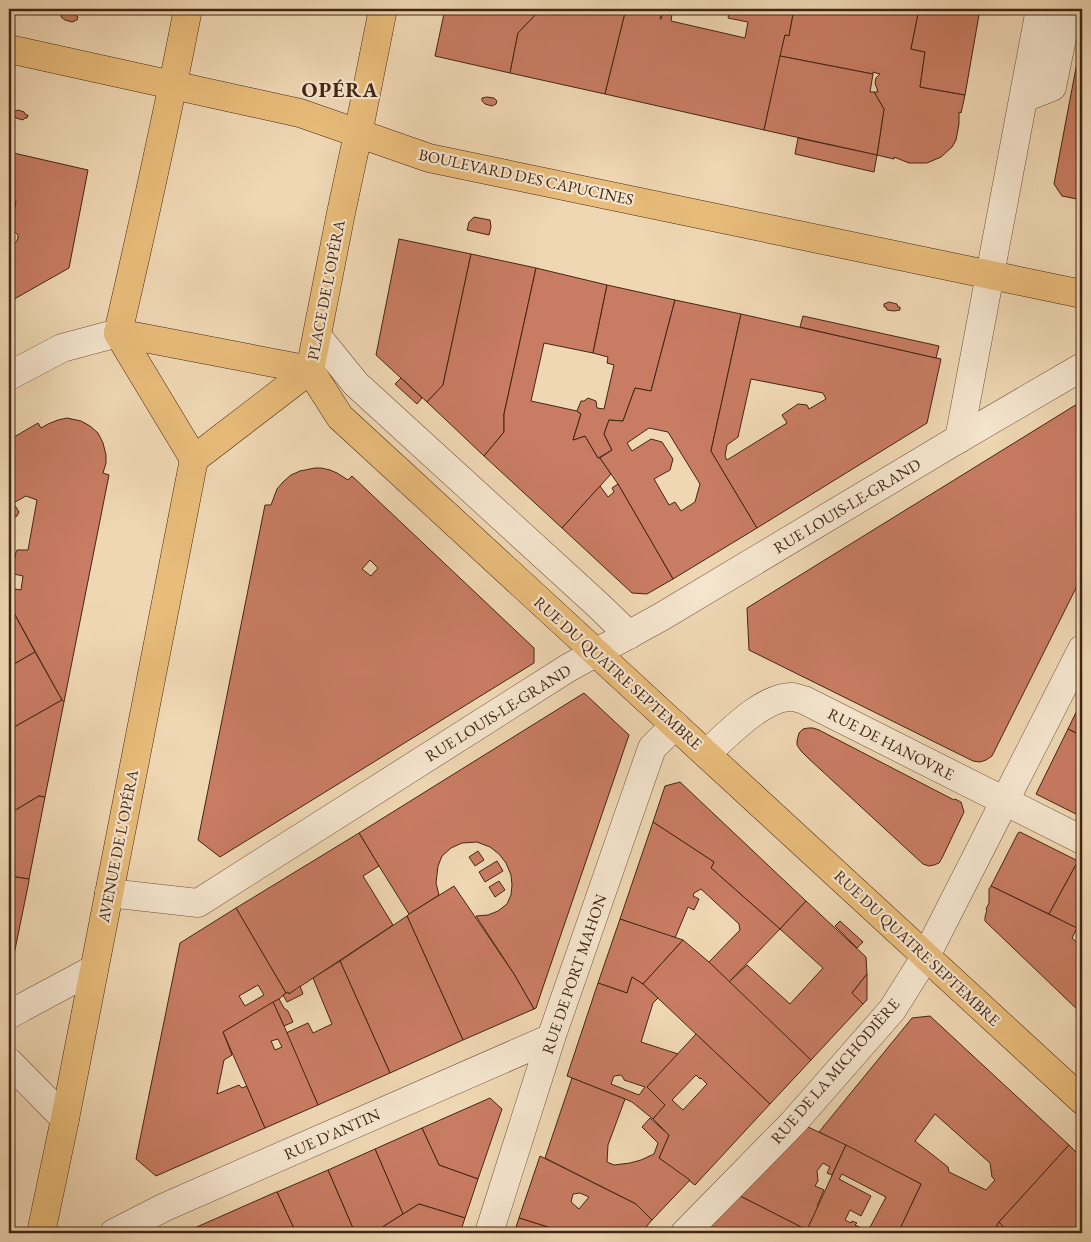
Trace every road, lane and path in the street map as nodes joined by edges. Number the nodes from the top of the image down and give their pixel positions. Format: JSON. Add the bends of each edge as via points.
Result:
{"nodes":[{"id":1,"x":188,"y":9,"type":"edge"},
{"id":2,"x":383,"y":9,"type":"edge"},
{"id":3,"x":1040,"y":9,"type":"edge"},
{"id":4,"x":1068,"y":9,"type":"edge"},
{"id":5,"x":9,"y":49,"type":"edge"},
{"id":6,"x":173,"y":85,"type":"junction"},
{"id":7,"x":1024,"y":98,"type":"junction"},
{"id":8,"x":358,"y":134,"type":"junction"},
{"id":9,"x":990,"y":274,"type":"junction"},
{"id":10,"x":1082,"y":294,"type":"edge"},
{"id":11,"x":118,"y":332,"type":"junction"},
{"id":12,"x":317,"y":336,"type":"junction"},
{"id":13,"x":1082,"y":367,"type":"edge"},
{"id":14,"x":310,"y":370,"type":"junction"},
{"id":15,"x":9,"y":376,"type":"edge"},
{"id":16,"x":959,"y":439,"type":"junction"},
{"id":17,"x":194,"y":459,"type":"junction"},
{"id":18,"x":629,"y":635,"type":"junction"},
{"id":19,"x":1082,"y":649,"type":"edge"},
{"id":20,"x":596,"y":653,"type":"junction"},
{"id":21,"x":675,"y":725,"type":"junction"},
{"id":22,"x":706,"y":754,"type":"junction"},
{"id":23,"x":1004,"y":802,"type":"junction"},
{"id":24,"x":1082,"y":840,"type":"edge"},
{"id":25,"x":109,"y":893,"type":"junction"},
{"id":26,"x":926,"y":956,"type":"junction"},
{"id":27,"x":94,"y":969,"type":"junction"},
{"id":28,"x":9,"y":1015,"type":"edge"},
{"id":29,"x":552,"y":1038,"type":"junction"},
{"id":30,"x":9,"y":1062,"type":"edge"},
{"id":31,"x":1082,"y":1100,"type":"edge"},
{"id":32,"x":65,"y":1119,"type":"junction"},
{"id":33,"x":123,"y":1231,"type":"edge"},
{"id":34,"x":41,"y":1233,"type":"edge"},
{"id":35,"x":489,"y":1233,"type":"edge"},
{"id":36,"x":685,"y":1233,"type":"edge"}],
"edges":[{"from":1,"to":6,"type":"main road"},
{"from":2,"to":8,"type":"main road","name":"PLACE DE L'OPÉRA"},
{"from":3,"to":7,"type":"street"},
{"from":4,"to":7,"type":"street","via":[[1052,87]]},
{"from":5,"to":6,"type":"main road","name":"BOULEVARD DES CAPUCINES"},
{"from":6,"to":8,"type":"main road","name":"BOULEVARD DES CAPUCINES","via":[[300,113]]},
{"from":6,"to":11,"type":"main road"},
{"from":7,"to":9,"type":"street"},
{"from":8,"to":9,"type":"main road","name":"BOULEVARD DES CAPUCINES","via":[[429,158]]},
{"from":8,"to":12,"type":"main road","name":"PLACE DE L'OPÉRA"},
{"from":9,"to":10,"type":"main road","name":"BOULEVARD DES CAPUCINES"},
{"from":9,"to":16,"type":"street"},
{"from":11,"to":14,"type":"main road"},
{"from":11,"to":15,"type":"street","via":[[62,348]]},
{"from":11,"to":17,"type":"main road"},
{"from":12,"to":14,"type":"main road","name":"PLACE DE L'OPÉRA"},
{"from":12,"to":18,"type":"street","via":[[356,384]]},
{"from":13,"to":16,"type":"street","name":"RUE LOUIS-LE-GRAND"},
{"from":14,"to":17,"type":"main road","name":"PLACE DE L'OPÉRA"},
{"from":14,"to":20,"type":"main road","name":"RUE DU QUATRE SEPTEMBRE","via":[[340,417]]},
{"from":16,"to":18,"type":"street","name":"RUE LOUIS-LE-GRAND"},
{"from":17,"to":25,"type":"main road","name":"AVENUE DE L'OPÉRA"},
{"from":18,"to":20,"type":"street","name":"RUE LOUIS-LE-GRAND"},
{"from":19,"to":23,"type":"street","name":"RUE DE LA MICHODIÈRE"},
{"from":20,"to":21,"type":"main road","name":"RUE DU QUATRE SEPTEMBRE"},
{"from":20,"to":25,"type":"street","name":"RUE LOUIS-LE-GRAND","via":[[198,903]]},
{"from":21,"to":22,"type":"main road","name":"RUE DU QUATRE SEPTEMBRE"},
{"from":21,"to":29,"type":"street","name":"RUE DE PORT MAHON","via":[[652,748]]},
{"from":22,"to":23,"type":"street","name":"RUE DE HANOVRE","via":[[755,712],[774,701],[792,697],[804,700]]},
{"from":22,"to":26,"type":"main road","name":"RUE DU QUATRE SEPTEMBRE"},
{"from":23,"to":24,"type":"street","name":"RUE DE HANOVRE"},
{"from":23,"to":26,"type":"street","name":"RUE DE LA MICHODIÈRE"},
{"from":25,"to":27,"type":"main road","name":"AVENUE DE L'OPÉRA"},
{"from":26,"to":31,"type":"main road","name":"RUE DU QUATRE SEPTEMBRE"},
{"from":26,"to":36,"type":"street","name":"RUE DE LA MICHODIÈRE","via":[[892,1010],[792,1123]]},
{"from":27,"to":28,"type":"street"},
{"from":27,"to":32,"type":"main road","name":"AVENUE DE L'OPÉRA"},
{"from":29,"to":33,"type":"street","name":"RUE D'ANTIN","via":[[165,1207]]},
{"from":29,"to":35,"type":"street","name":"RUE DE PORT MAHON"},
{"from":30,"to":32,"type":"street"},
{"from":32,"to":34,"type":"main road","name":"AVENUE DE L'OPÉRA"}]}
